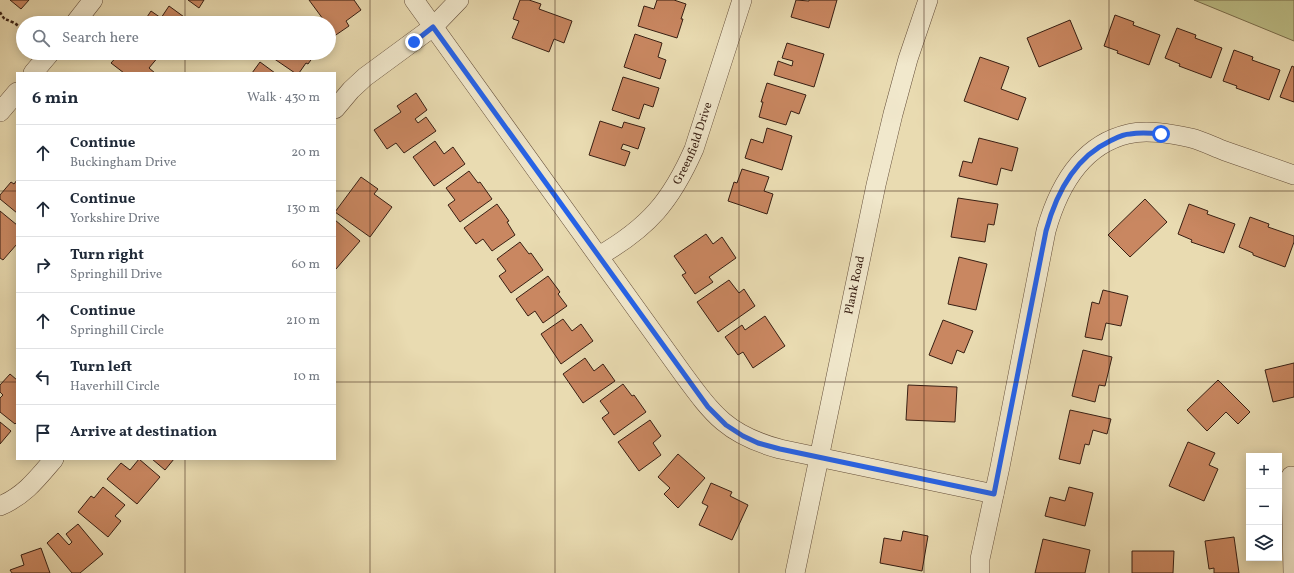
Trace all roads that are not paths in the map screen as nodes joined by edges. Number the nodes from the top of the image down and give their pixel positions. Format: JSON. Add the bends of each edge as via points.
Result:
{"nodes":[{"id":1,"x":92,"y":0,"type":"edge"},
{"id":2,"x":414,"y":0,"type":"edge"},
{"id":3,"x":459,"y":0,"type":"edge"},
{"id":4,"x":742,"y":0,"type":"edge"},
{"id":5,"x":928,"y":0,"type":"edge"},
{"id":6,"x":80,"y":16,"type":"edge"},
{"id":7,"x":433,"y":27,"type":"junction"},
{"id":8,"x":44,"y":60,"type":"edge"},
{"id":9,"x":34,"y":72,"type":"edge"},
{"id":10,"x":16,"y":93,"type":"edge"},
{"id":11,"x":336,"y":108,"type":"edge"},
{"id":12,"x":0,"y":112,"type":"edge"},
{"id":13,"x":1294,"y":175,"type":"edge"},
{"id":14,"x":599,"y":256,"type":"junction"},
{"id":15,"x":819,"y":457,"type":"junction"},
{"id":16,"x":53,"y":460,"type":"edge"},
{"id":17,"x":1291,"y":476,"type":"dead end"},
{"id":18,"x":994,"y":494,"type":"junction"},
{"id":19,"x":0,"y":506,"type":"edge"},
{"id":20,"x":795,"y":573,"type":"edge"},
{"id":21,"x":980,"y":573,"type":"edge"},
{"id":22,"x":1293,"y":573,"type":"edge"}],
"edges":[{"from":1,"to":6,"type":"street"},
{"from":2,"to":7,"type":"street"},
{"from":3,"to":7,"type":"street"},
{"from":4,"to":14,"type":"street","name":"Greenfield Drive","via":[[694,149],[681,177],[650,219],[622,243]]},
{"from":5,"to":15,"type":"street","name":"Plank Road","via":[[908,59],[884,148]]},
{"from":7,"to":11,"type":"street","via":[[365,76]]},
{"from":7,"to":14,"type":"street"},
{"from":8,"to":9,"type":"street"},
{"from":10,"to":12,"type":"street"},
{"from":13,"to":18,"type":"street","via":[[1192,139],[1143,132],[1128,134],[1100,145],[1077,165],[1060,192],[1051,214]]},
{"from":14,"to":15,"type":"street","via":[[708,407],[726,425],[758,443]]},
{"from":15,"to":18,"type":"street"},
{"from":15,"to":20,"type":"street","name":"Plank Road"},
{"from":16,"to":19,"type":"street","via":[[28,490]]},
{"from":17,"to":22,"type":"street"},
{"from":18,"to":21,"type":"street","via":[[980,560]]}]}
